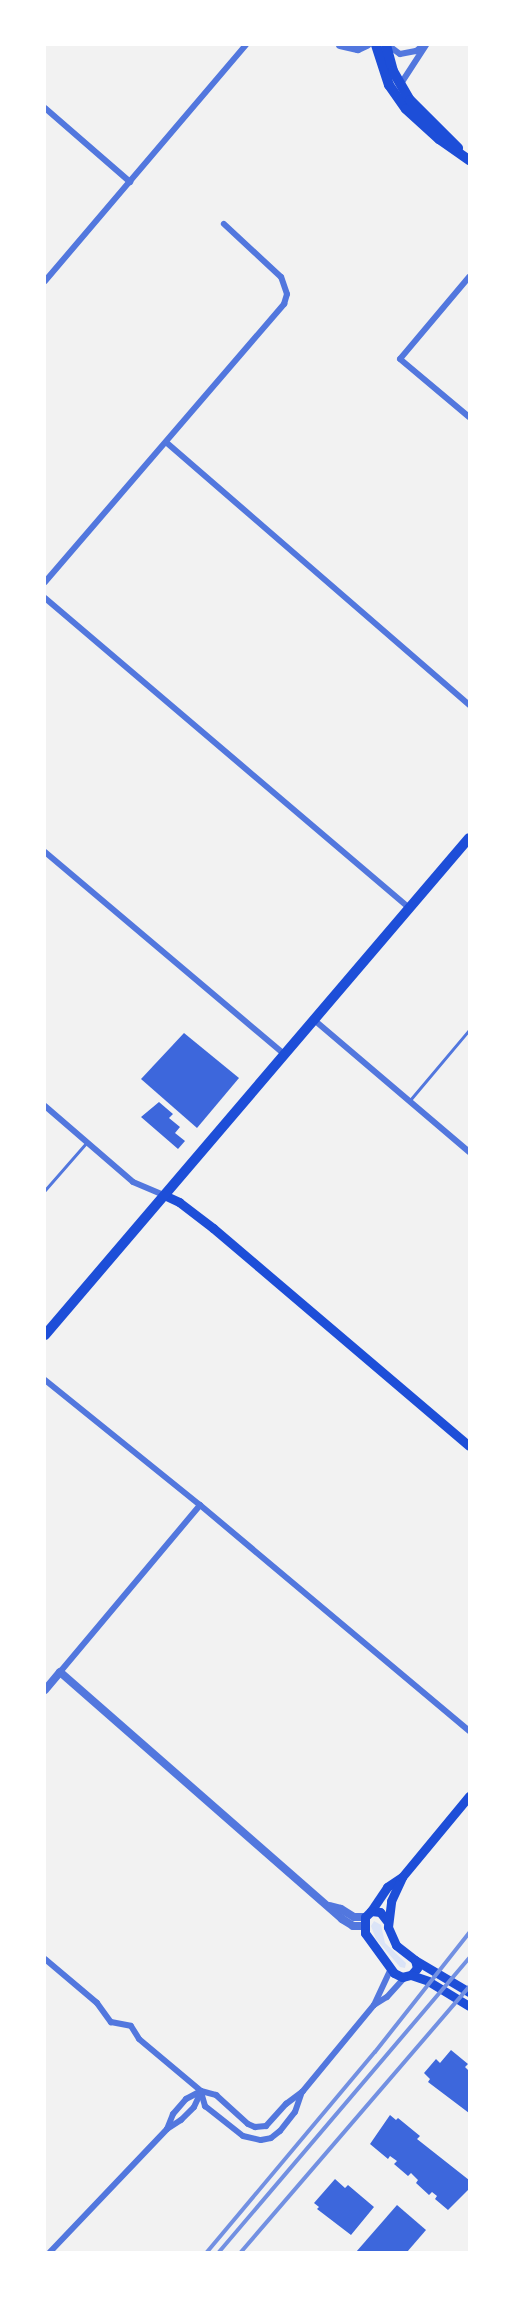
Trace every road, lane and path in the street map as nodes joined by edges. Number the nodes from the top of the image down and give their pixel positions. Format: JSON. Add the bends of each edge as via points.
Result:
{"nodes":[{"id":1,"x":246,"y":45,"type":"edge"},
{"id":2,"x":340,"y":45,"type":"edge"},
{"id":3,"x":367,"y":45,"type":"edge"},
{"id":4,"x":376,"y":45,"type":"edge"},
{"id":5,"x":387,"y":45,"type":"edge"},
{"id":6,"x":425,"y":45,"type":"edge"},
{"id":7,"x":400,"y":85,"type":"junction"},
{"id":8,"x":45,"y":108,"type":"edge"},
{"id":9,"x":469,"y":159,"type":"edge"},
{"id":10,"x":130,"y":182,"type":"junction"},
{"id":11,"x":224,"y":224,"type":"dead end"},
{"id":12,"x":469,"y":277,"type":"edge"},
{"id":13,"x":45,"y":281,"type":"edge"},
{"id":14,"x":469,"y":417,"type":"edge"},
{"id":15,"x":167,"y":443,"type":"junction"},
{"id":16,"x":45,"y":582,"type":"edge"},
{"id":17,"x":45,"y":598,"type":"edge"},
{"id":18,"x":469,"y":705,"type":"edge"},
{"id":19,"x":469,"y":839,"type":"edge"},
{"id":20,"x":45,"y":852,"type":"edge"},
{"id":21,"x":409,"y":908,"type":"junction"},
{"id":22,"x":314,"y":1019,"type":"junction"},
{"id":23,"x":469,"y":1030,"type":"edge"},
{"id":24,"x":284,"y":1054,"type":"junction"},
{"id":25,"x":409,"y":1101,"type":"junction"},
{"id":26,"x":45,"y":1106,"type":"edge"},
{"id":27,"x":87,"y":1142,"type":"junction"},
{"id":28,"x":469,"y":1152,"type":"edge"},
{"id":29,"x":45,"y":1190,"type":"edge"},
{"id":30,"x":164,"y":1196,"type":"junction"},
{"id":31,"x":45,"y":1335,"type":"edge"},
{"id":32,"x":45,"y":1380,"type":"edge"},
{"id":33,"x":469,"y":1446,"type":"edge"},
{"id":34,"x":200,"y":1505,"type":"junction"},
{"id":35,"x":60,"y":1672,"type":"junction"},
{"id":36,"x":45,"y":1690,"type":"edge"},
{"id":37,"x":469,"y":1731,"type":"edge"},
{"id":38,"x":469,"y":1796,"type":"edge"},
{"id":39,"x":402,"y":1877,"type":"junction"},
{"id":40,"x":366,"y":1918,"type":"junction"},
{"id":41,"x":387,"y":1920,"type":"junction"},
{"id":42,"x":45,"y":1960,"type":"edge"},
{"id":43,"x":416,"y":1960,"type":"junction"},
{"id":44,"x":391,"y":1969,"type":"junction"},
{"id":45,"x":411,"y":1976,"type":"junction"},
{"id":46,"x":469,"y":1992,"type":"edge"},
{"id":47,"x":374,"y":2005,"type":"junction"},
{"id":48,"x":469,"y":2006,"type":"edge"},
{"id":49,"x":201,"y":2091,"type":"junction"},
{"id":50,"x":303,"y":2091,"type":"junction"},
{"id":51,"x":50,"y":2252,"type":"edge"}],
"edges":[{"from":1,"to":10,"type":"street"},
{"from":2,"to":3,"type":"street","via":[[355,49]]},
{"from":4,"to":9,"type":"main road","via":[[389,85],[406,109]]},
{"from":5,"to":6,"type":"street","via":[[400,54]]},
{"from":5,"to":7,"type":"main road"},
{"from":6,"to":7,"type":"street"},
{"from":7,"to":9,"type":"main road","via":[[420,112]]},
{"from":8,"to":10,"type":"street"},
{"from":10,"to":13,"type":"street"},
{"from":11,"to":15,"type":"street","via":[[281,276],[287,294],[284,304]]},
{"from":12,"to":14,"type":"street","via":[[400,359]]},
{"from":15,"to":16,"type":"street"},
{"from":15,"to":18,"type":"street"},
{"from":17,"to":21,"type":"street"},
{"from":19,"to":21,"type":"main road"},
{"from":20,"to":24,"type":"street"},
{"from":21,"to":22,"type":"main road"},
{"from":22,"to":24,"type":"main road"},
{"from":22,"to":25,"type":"street"},
{"from":23,"to":25,"type":"lane"},
{"from":24,"to":30,"type":"main road"},
{"from":25,"to":28,"type":"street"},
{"from":26,"to":27,"type":"street"},
{"from":27,"to":29,"type":"lane"},
{"from":27,"to":30,"type":"street","via":[[134,1182]]},
{"from":30,"to":31,"type":"main road"},
{"from":30,"to":33,"type":"main road","via":[[179,1202],[213,1228]]},
{"from":32,"to":34,"type":"street"},
{"from":34,"to":35,"type":"street"},
{"from":34,"to":37,"type":"street"},
{"from":35,"to":36,"type":"street"},
{"from":35,"to":40,"type":"street","via":[[326,1906],[353,1926]]},
{"from":38,"to":39,"type":"main road"},
{"from":39,"to":40,"type":"main road","via":[[387,1887]]},
{"from":39,"to":41,"type":"main road"},
{"from":40,"to":41,"type":"main road","via":[[380,1912]]},
{"from":40,"to":44,"type":"main road","via":[[369,1939]]},
{"from":41,"to":43,"type":"main road","via":[[396,1945]]},
{"from":42,"to":49,"type":"street","via":[[97,2003],[111,2022],[130,2026],[139,2039]]},
{"from":43,"to":45,"type":"main road","via":[[417,1968]]},
{"from":43,"to":46,"type":"main road"},
{"from":44,"to":45,"type":"main road","via":[[398,1976]]},
{"from":44,"to":47,"type":"street"},
{"from":45,"to":47,"type":"street"},
{"from":45,"to":48,"type":"main road"},
{"from":47,"to":50,"type":"street"},
{"from":49,"to":50,"type":"street","via":[[216,2095],[248,2124],[260,2128],[272,2122]]},
{"from":49,"to":50,"type":"street","via":[[205,2106],[243,2136],[261,2140],[280,2131],[296,2112]]},
{"from":49,"to":51,"type":"street","via":[[181,2120],[167,2129]]}]}
